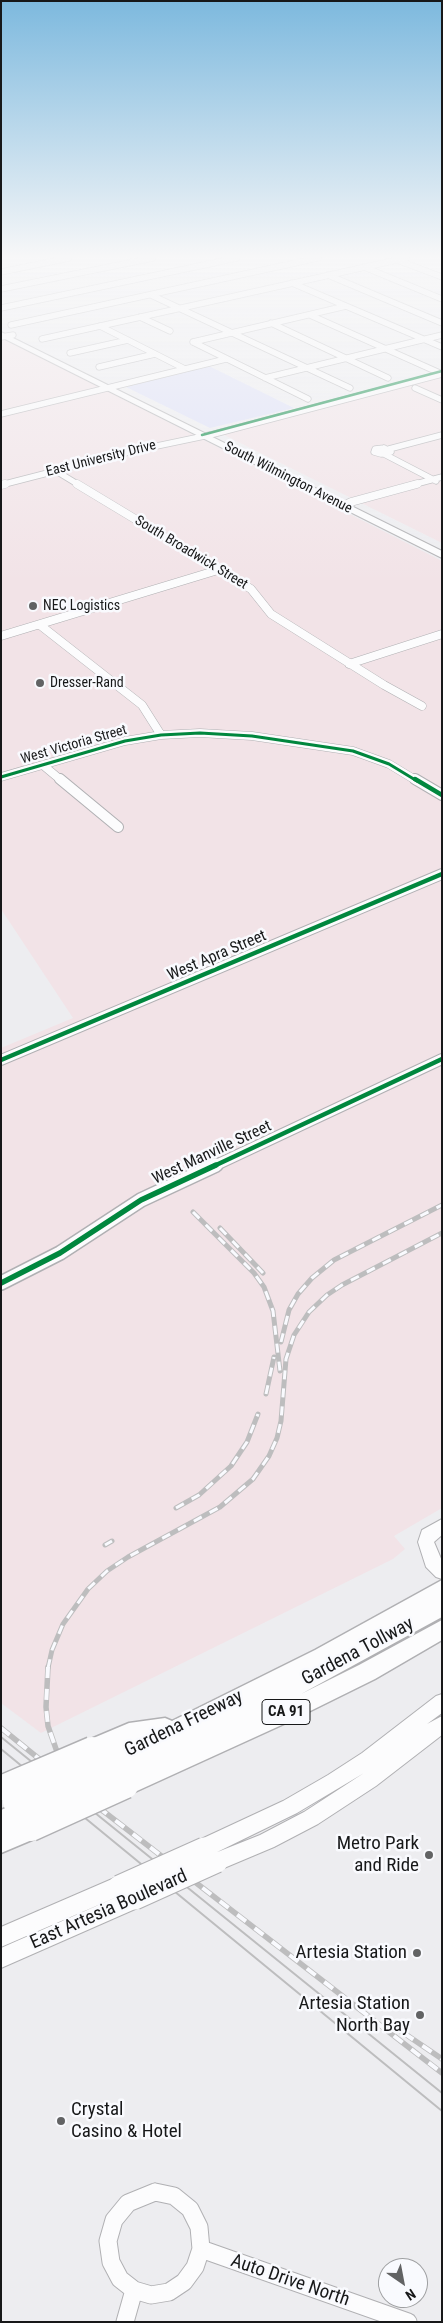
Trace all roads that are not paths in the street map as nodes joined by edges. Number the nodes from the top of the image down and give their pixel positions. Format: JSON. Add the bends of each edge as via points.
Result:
{"nodes":[{"id":1,"x":67,"y":366,"type":"edge"},
{"id":2,"x":75,"y":366,"type":"edge"},
{"id":3,"x":180,"y":366,"type":"edge"},
{"id":4,"x":196,"y":366,"type":"edge"},
{"id":5,"x":241,"y":366,"type":"edge"},
{"id":6,"x":303,"y":366,"type":"edge"},
{"id":7,"x":313,"y":366,"type":"edge"},
{"id":8,"x":364,"y":366,"type":"edge"},
{"id":9,"x":425,"y":366,"type":"edge"},
{"id":10,"x":306,"y":368,"type":"junction"},
{"id":11,"x":185,"y":369,"type":"junction"},
{"id":12,"x":441,"y":373,"type":"edge"},
{"id":13,"x":265,"y":378,"type":"junction"},
{"id":14,"x":388,"y":378,"type":"dead end"},
{"id":15,"x":117,"y":385,"type":"junction"},
{"id":16,"x":109,"y":387,"type":"junction"},
{"id":17,"x":350,"y":388,"type":"dead end"},
{"id":18,"x":415,"y":388,"type":"dead end"},
{"id":19,"x":308,"y":399,"type":"dead end"},
{"id":20,"x":442,"y":400,"type":"edge"},
{"id":21,"x":1,"y":414,"type":"edge"},
{"id":22,"x":209,"y":433,"type":"junction"},
{"id":23,"x":442,"y":435,"type":"edge"},
{"id":24,"x":56,"y":471,"type":"junction"},
{"id":25,"x":440,"y":479,"type":"edge"},
{"id":26,"x":1,"y":485,"type":"edge"},
{"id":27,"x":351,"y":504,"type":"junction"},
{"id":28,"x":442,"y":547,"type":"edge"},
{"id":29,"x":442,"y":555,"type":"edge"},
{"id":30,"x":218,"y":570,"type":"junction"},
{"id":31,"x":40,"y":625,"type":"junction"},
{"id":32,"x":442,"y":634,"type":"edge"},
{"id":33,"x":1,"y":636,"type":"edge"},
{"id":34,"x":349,"y":664,"type":"junction"},
{"id":35,"x":422,"y":706,"type":"dead end"},
{"id":36,"x":161,"y":735,"type":"junction"},
{"id":37,"x":44,"y":766,"type":"junction"},
{"id":38,"x":1,"y":777,"type":"edge"},
{"id":39,"x":442,"y":795,"type":"edge"},
{"id":40,"x":118,"y":827,"type":"dead end"},
{"id":41,"x":442,"y":874,"type":"edge"},
{"id":42,"x":442,"y":1059,"type":"edge"},
{"id":43,"x":1,"y":1060,"type":"edge"},
{"id":44,"x":1,"y":1283,"type":"edge"},
{"id":45,"x":442,"y":1526,"type":"edge"},
{"id":46,"x":442,"y":1572,"type":"edge"},
{"id":47,"x":438,"y":1600,"type":"edge"},
{"id":48,"x":442,"y":1629,"type":"edge"},
{"id":49,"x":442,"y":1702,"type":"edge"},
{"id":50,"x":442,"y":1724,"type":"edge"},
{"id":51,"x":109,"y":1767,"type":"junction"},
{"id":52,"x":15,"y":1808,"type":"edge"},
{"id":53,"x":1,"y":1821,"type":"edge"},
{"id":54,"x":1,"y":1842,"type":"edge"},
{"id":55,"x":211,"y":1855,"type":"junction"},
{"id":56,"x":27,"y":1936,"type":"junction"},
{"id":57,"x":1,"y":1937,"type":"edge"},
{"id":58,"x":1,"y":1958,"type":"edge"},
{"id":59,"x":201,"y":2249,"type":"junction"},
{"id":60,"x":134,"y":2290,"type":"junction"},
{"id":61,"x":125,"y":2322,"type":"edge"},
{"id":62,"x":408,"y":2322,"type":"edge"}],
"edges":[{"from":1,"to":16,"type":"main road","name":"South Wilmington Avenue"},
{"from":2,"to":15,"type":"main road","name":"South Wilmington Avenue"},
{"from":3,"to":11,"type":"street"},
{"from":4,"to":11,"type":"street"},
{"from":5,"to":13,"type":"street"},
{"from":6,"to":10,"type":"street"},
{"from":7,"to":10,"type":"street"},
{"from":8,"to":14,"type":"street"},
{"from":9,"to":12,"type":"street"},
{"from":10,"to":13,"type":"street"},
{"from":10,"to":17,"type":"street"},
{"from":11,"to":15,"type":"street"},
{"from":12,"to":22,"type":"street","name":"East University Drive"},
{"from":13,"to":19,"type":"street"},
{"from":15,"to":16,"type":"street"},
{"from":15,"to":22,"type":"main road","name":"South Wilmington Avenue"},
{"from":16,"to":21,"type":"street"},
{"from":16,"to":22,"type":"main road","name":"South Wilmington Avenue"},
{"from":18,"to":20,"type":"street"},
{"from":22,"to":24,"type":"street","name":"East University Drive"},
{"from":22,"to":27,"type":"main road","name":"South Wilmington Avenue"},
{"from":22,"to":27,"type":"main road","name":"South Wilmington Avenue"},
{"from":23,"to":25,"type":"street","via":[[388,452]]},
{"from":24,"to":26,"type":"street","name":"East University Drive"},
{"from":24,"to":30,"type":"street","name":"South Broadwick Street"},
{"from":25,"to":27,"type":"street"},
{"from":27,"to":28,"type":"main road","name":"South Wilmington Avenue"},
{"from":27,"to":29,"type":"main road","name":"South Wilmington Avenue"},
{"from":30,"to":31,"type":"street"},
{"from":30,"to":34,"type":"street","name":"South Broadwick Street","via":[[251,589],[271,614]]},
{"from":31,"to":33,"type":"street"},
{"from":31,"to":36,"type":"street","via":[[142,705]]},
{"from":32,"to":34,"type":"street"},
{"from":34,"to":35,"type":"street","name":"South Broadwick Street"},
{"from":36,"to":37,"type":"street","name":"West Victoria Street","via":[[125,741]]},
{"from":36,"to":39,"type":"street","name":"West Victoria Street","via":[[252,736],[353,751],[389,764]]},
{"from":37,"to":38,"type":"street","name":"West Victoria Street"},
{"from":37,"to":40,"type":"street"},
{"from":41,"to":43,"type":"street","name":"West Apra Street"},
{"from":42,"to":44,"type":"street","name":"West Manville Street","via":[[141,1200],[60,1253]]},
{"from":45,"to":46,"type":"main road","via":[[428,1535],[426,1542],[432,1562]]},
{"from":47,"to":51,"type":"highway","name":"Gardena Freeway","number":"CA 91","via":[[187,1724]]},
{"from":47,"to":51,"type":"highway","name":"Gardena Tollway","via":[[285,1692]]},
{"from":48,"to":51,"type":"highway","name":"Gardena Freeway","number":"CA 91","via":[[367,1672],[278,1716]]},
{"from":49,"to":55,"type":"main road","via":[[369,1759]]},
{"from":50,"to":55,"type":"main road","via":[[370,1780],[310,1818],[267,1841]]},
{"from":51,"to":52,"type":"highway","name":"Gardena Freeway","number":"CA 91","bridge":true},
{"from":51,"to":52,"type":"highway","name":"Gardena Freeway","number":"CA 91","bridge":true},
{"from":52,"to":53,"type":"highway"},
{"from":52,"to":54,"type":"highway","name":"Gardena Freeway","number":"CA 91"},
{"from":55,"to":56,"type":"main road","name":"East Artesia Boulevard","bridge":true,"via":[[119,1886]]},
{"from":55,"to":56,"type":"main road","name":"East Artesia Boulevard","bridge":true,"via":[[135,1899]]},
{"from":56,"to":57,"type":"main road","name":"East Artesia Boulevard"},
{"from":56,"to":58,"type":"main road","name":"East Artesia Boulevard"},
{"from":59,"to":60,"type":"street","via":[[190,2275],[177,2288],[152,2295]]},
{"from":59,"to":60,"type":"street","via":[[196,2218],[183,2202],[165,2193],[136,2197],[120,2210],[108,2241],[115,2271]]},
{"from":59,"to":62,"type":"street","name":"Auto Drive North"},
{"from":60,"to":61,"type":"street"}]}
